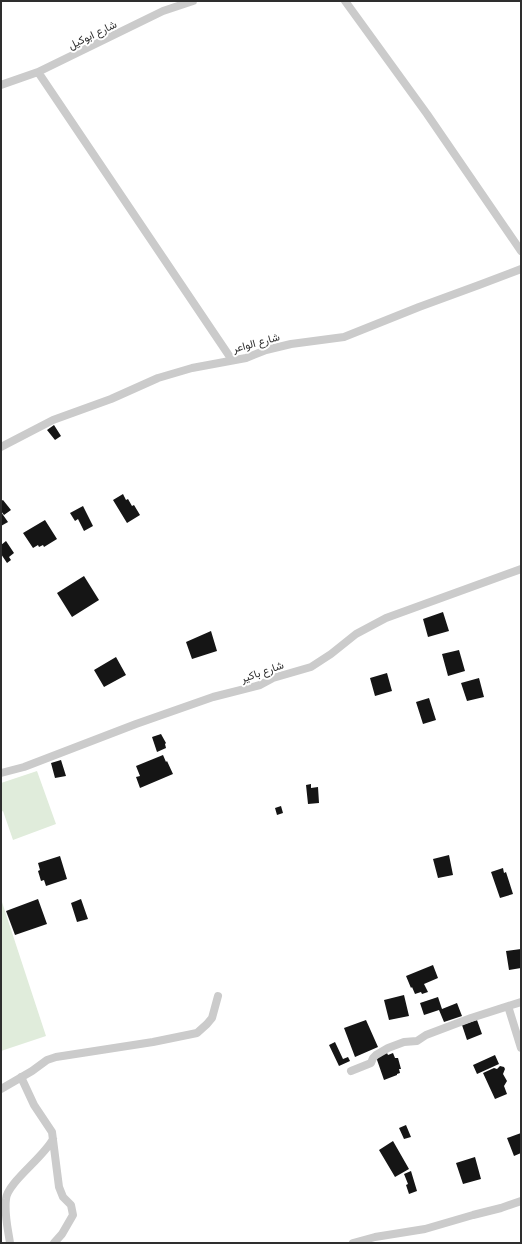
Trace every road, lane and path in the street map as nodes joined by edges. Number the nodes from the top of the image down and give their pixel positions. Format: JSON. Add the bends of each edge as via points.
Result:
{"nodes":[{"id":1,"x":193,"y":1,"type":"edge"},
{"id":2,"x":345,"y":1,"type":"edge"},
{"id":3,"x":38,"y":72,"type":"junction"},
{"id":4,"x":1,"y":85,"type":"edge"},
{"id":5,"x":521,"y":251,"type":"edge"},
{"id":6,"x":521,"y":269,"type":"edge"},
{"id":7,"x":232,"y":360,"type":"junction"},
{"id":8,"x":1,"y":447,"type":"edge"},
{"id":9,"x":521,"y":569,"type":"edge"},
{"id":10,"x":1,"y":773,"type":"edge"},
{"id":11,"x":218,"y":996,"type":"dead end"},
{"id":12,"x":521,"y":1002,"type":"edge"},
{"id":13,"x":508,"y":1006,"type":"junction"},
{"id":14,"x":521,"y":1048,"type":"edge"},
{"id":15,"x":352,"y":1071,"type":"dead end"},
{"id":16,"x":21,"y":1077,"type":"junction"},
{"id":17,"x":1,"y":1089,"type":"edge"},
{"id":18,"x":53,"y":1139,"type":"junction"},
{"id":19,"x":521,"y":1201,"type":"edge"},
{"id":20,"x":10,"y":1243,"type":"edge"},
{"id":21,"x":54,"y":1243,"type":"edge"},
{"id":22,"x":353,"y":1243,"type":"edge"}],
"edges":[{"from":1,"to":3,"type":"street","name":"شارع ابوكيل","via":[[163,12]]},
{"from":2,"to":5,"type":"street","via":[[427,114]]},
{"from":3,"to":4,"type":"street","name":"شارع ابوكيل"},
{"from":3,"to":7,"type":"street"},
{"from":6,"to":7,"type":"street","name":"شارع الواعر","via":[[419,306],[344,337],[291,344]]},
{"from":7,"to":8,"type":"street","name":"شارع الواعر","via":[[158,378],[111,400],[52,420]]},
{"from":9,"to":10,"type":"street","name":"شارع باكير","via":[[386,618],[356,634],[311,667],[273,678],[260,685],[213,697],[24,767]]},
{"from":11,"to":16,"type":"street","via":[[212,1018],[197,1033],[56,1057]]},
{"from":12,"to":13,"type":"street"},
{"from":13,"to":14,"type":"street"},
{"from":13,"to":15,"type":"street","via":[[426,1035],[417,1041],[404,1042],[388,1048],[372,1058],[371,1063]]},
{"from":16,"to":17,"type":"street"},
{"from":16,"to":18,"type":"street","via":[[34,1106],[52,1132]]},
{"from":18,"to":20,"type":"street","via":[[49,1148],[10,1188],[5,1209]]},
{"from":18,"to":21,"type":"street","via":[[59,1187],[63,1197],[71,1205],[73,1215]]},
{"from":19,"to":22,"type":"street","via":[[425,1229]]}]}
